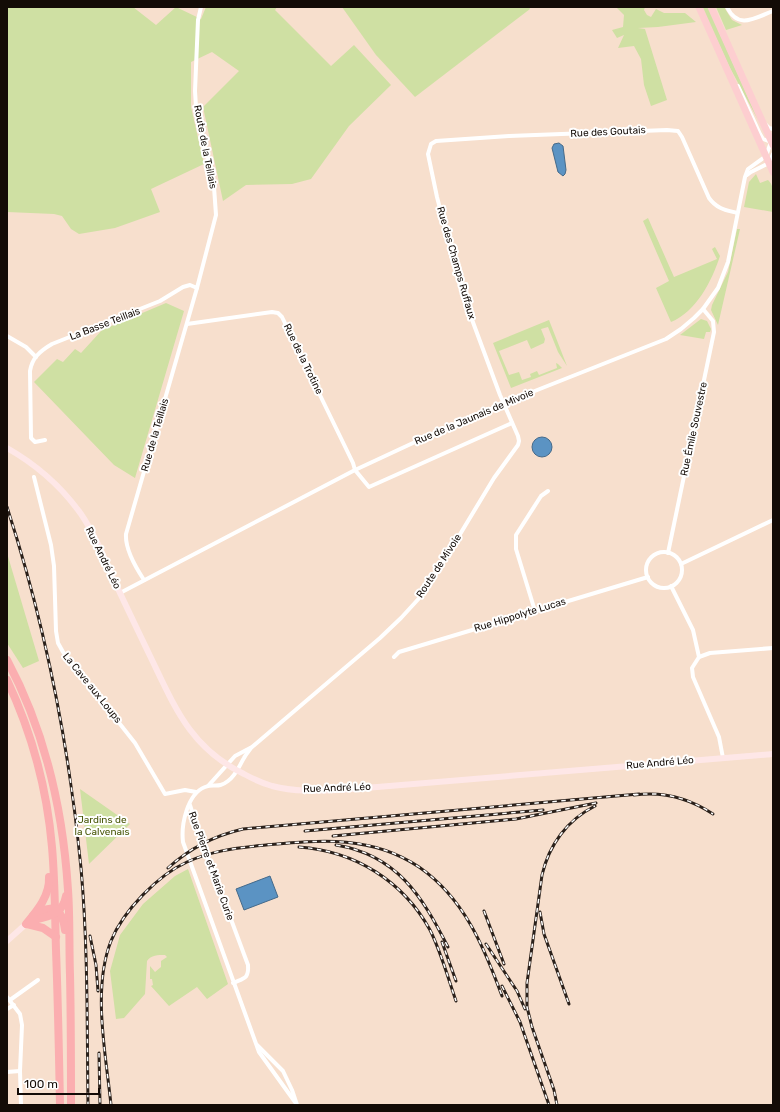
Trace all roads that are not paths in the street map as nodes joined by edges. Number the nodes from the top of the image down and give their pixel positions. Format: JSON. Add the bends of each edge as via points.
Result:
{"nodes":[{"id":1,"x":201,"y":7,"type":"edge"},
{"id":2,"x":699,"y":7,"type":"edge"},
{"id":3,"x":712,"y":7,"type":"edge"},
{"id":4,"x":727,"y":7,"type":"edge"},
{"id":5,"x":773,"y":11,"type":"edge"},
{"id":6,"x":726,"y":66,"type":"junction"},
{"id":7,"x":762,"y":120,"type":"junction"},
{"id":8,"x":773,"y":129,"type":"edge"},
{"id":9,"x":772,"y":143,"type":"edge"},
{"id":10,"x":432,"y":144,"type":"joint"},
{"id":11,"x":771,"y":157,"type":"edge"},
{"id":12,"x":773,"y":172,"type":"edge"},
{"id":13,"x":745,"y":177,"type":"junction"},
{"id":14,"x":737,"y":213,"type":"junction"},
{"id":15,"x":197,"y":288,"type":"junction"},
{"id":16,"x":703,"y":309,"type":"junction"},
{"id":17,"x":187,"y":324,"type":"junction"},
{"id":18,"x":7,"y":336,"type":"edge"},
{"id":19,"x":36,"y":357,"type":"junction"},
{"id":20,"x":503,"y":403,"type":"junction"},
{"id":21,"x":512,"y":423,"type":"junction"},
{"id":22,"x":45,"y":440,"type":"dead end"},
{"id":23,"x":7,"y":448,"type":"edge"},
{"id":24,"x":355,"y":470,"type":"junction"},
{"id":25,"x":34,"y":477,"type":"dead end"},
{"id":26,"x":548,"y":491,"type":"dead end"},
{"id":27,"x":773,"y":520,"type":"edge"},
{"id":28,"x":668,"y":552,"type":"junction"},
{"id":29,"x":681,"y":564,"type":"junction"},
{"id":30,"x":648,"y":577,"type":"junction"},
{"id":31,"x":144,"y":580,"type":"junction"},
{"id":32,"x":671,"y":586,"type":"junction"},
{"id":33,"x":120,"y":593,"type":"junction"},
{"id":34,"x":535,"y":611,"type":"junction"},
{"id":35,"x":773,"y":648,"type":"edge"},
{"id":36,"x":699,"y":657,"type":"junction"},
{"id":37,"x":394,"y":658,"type":"dead end"},
{"id":38,"x":7,"y":660,"type":"edge"},
{"id":39,"x":7,"y":680,"type":"edge"},
{"id":40,"x":252,"y":747,"type":"junction"},
{"id":41,"x":773,"y":754,"type":"edge"},
{"id":42,"x":723,"y":758,"type":"junction"},
{"id":43,"x":37,"y":761,"type":"junction"},
{"id":44,"x":227,"y":766,"type":"junction"},
{"id":45,"x":238,"y":771,"type":"junction"},
{"id":46,"x":208,"y":786,"type":"junction"},
{"id":47,"x":196,"y":792,"type":"junction"},
{"id":48,"x":190,"y":805,"type":"junction"},
{"id":49,"x":68,"y":889,"type":"junction"},
{"id":50,"x":56,"y":911,"type":"junction"},
{"id":51,"x":33,"y":916,"type":"junction"},
{"id":52,"x":26,"y":924,"type":"junction"},
{"id":53,"x":56,"y":937,"type":"junction"},
{"id":54,"x":7,"y":941,"type":"edge"},
{"id":55,"x":38,"y":980,"type":"dead end"},
{"id":56,"x":233,"y":983,"type":"junction"},
{"id":57,"x":8,"y":999,"type":"edge"},
{"id":58,"x":14,"y":1005,"type":"junction"},
{"id":59,"x":7,"y":1009,"type":"edge"},
{"id":60,"x":254,"y":1040,"type":"junction"},
{"id":61,"x":72,"y":1062,"type":"junction"},
{"id":62,"x":20,"y":1071,"type":"junction"},
{"id":63,"x":7,"y":1072,"type":"edge"},
{"id":64,"x":296,"y":1103,"type":"edge"},
{"id":65,"x":21,"y":1105,"type":"edge"},
{"id":66,"x":60,"y":1105,"type":"edge"},
{"id":67,"x":71,"y":1105,"type":"edge"}],
"edges":[{"from":1,"to":15,"type":"street","name":"Route de la Teillais","via":[[198,20],[196,107],[214,187],[216,215]]},
{"from":2,"to":6,"type":"main road"},
{"from":3,"to":7,"type":"main road"},
{"from":4,"to":5,"type":"street","via":[[733,16],[742,21]]},
{"from":6,"to":9,"type":"street","via":[[760,134],[763,139]]},
{"from":6,"to":11,"type":"main road"},
{"from":7,"to":8,"type":"street"},
{"from":7,"to":9,"type":"main road"},
{"from":9,"to":11,"type":"street"},
{"from":10,"to":14,"type":"street","name":"Rue des Goutais","via":[[436,141],[509,136],[678,131],[714,205],[722,210]]},
{"from":10,"to":20,"type":"street","name":"Rue des Champs Ruffaux","via":[[428,154],[456,270],[482,350]]},
{"from":11,"to":12,"type":"main road"},
{"from":11,"to":13,"type":"street"},
{"from":11,"to":13,"type":"street","name":"Rue de la Jaunais de Mivoie","via":[[748,169]]},
{"from":13,"to":14,"type":"street","name":"Rue de la Jaunais de Mivoie"},
{"from":14,"to":16,"type":"street","name":"Rue de la Jaunais de Mivoie","via":[[723,278]]},
{"from":15,"to":17,"type":"street","name":"Rue de la Teillais"},
{"from":15,"to":19,"type":"street","name":"La Basse Teillais","via":[[190,285],[183,287],[153,304],[52,344]]},
{"from":16,"to":20,"type":"street","name":"Rue de la Jaunais de Mivoie","via":[[666,339]]},
{"from":16,"to":28,"type":"street","name":"Rue Émile Souvestre","via":[[713,321],[714,332]]},
{"from":17,"to":24,"type":"street","name":"Rue de la Trotine","via":[[278,313]]},
{"from":17,"to":31,"type":"street","name":"Rue de la Teillais","via":[[126,534],[127,547]]},
{"from":18,"to":19,"type":"street","via":[[26,347]]},
{"from":19,"to":22,"type":"street","via":[[30,371],[31,438],[35,442]]},
{"from":20,"to":21,"type":"street","name":"Route de Mivoie"},
{"from":20,"to":24,"type":"street","name":"Rue de la Jaunais de Mivoie"},
{"from":21,"to":24,"type":"street","name":"Rue de la Trotine","via":[[369,487]]},
{"from":21,"to":40,"type":"street","name":"Route de Mivoie","via":[[518,436],[518,445],[494,478],[422,594],[380,638]]},
{"from":23,"to":33,"type":"street","name":"Rue André Léo","via":[[56,484],[81,514]]},
{"from":24,"to":31,"type":"street","name":"Rue de la Jaunais de Mivoie"},
{"from":25,"to":47,"type":"street","name":"La Cave aux Loups","via":[[51,545],[56,631],[60,648],[135,743],[165,794],[185,790]]},
{"from":26,"to":34,"type":"street","via":[[541,496],[516,535],[516,549]]},
{"from":27,"to":29,"type":"street"},
{"from":28,"to":29,"type":"street"},
{"from":28,"to":30,"type":"street","via":[[650,558],[646,570]]},
{"from":29,"to":32,"type":"street","via":[[680,578]]},
{"from":30,"to":32,"type":"street","via":[[657,586]]},
{"from":30,"to":34,"type":"street","name":"Rue Hippolyte Lucas"},
{"from":31,"to":33,"type":"street","name":"Rue de la Jaunais de Mivoie"},
{"from":32,"to":36,"type":"street","via":[[693,630]]},
{"from":33,"to":44,"type":"street","name":"Rue André Léo","via":[[176,710],[193,735]]},
{"from":34,"to":37,"type":"street","name":"Rue Hippolyte Lucas","via":[[399,652]]},
{"from":35,"to":36,"type":"street","via":[[710,653]]},
{"from":36,"to":42,"type":"street","via":[[692,668],[693,677],[719,737]]},
{"from":38,"to":49,"type":"highway","via":[[20,685],[42,742],[60,818]]},
{"from":39,"to":43,"type":"highway"},
{"from":40,"to":44,"type":"street","name":"Route de Mivoie","via":[[235,756]]},
{"from":40,"to":45,"type":"street","name":"Route de Mivoie"},
{"from":41,"to":42,"type":"street","name":"Rue André Léo"},
{"from":42,"to":45,"type":"street","name":"Rue André Léo","via":[[313,791],[272,786]]},
{"from":43,"to":50,"type":"highway","via":[[51,835]]},
{"from":43,"to":51,"type":"highway","via":[[50,880],[47,893]]},
{"from":44,"to":45,"type":"street","name":"Rue André Léo"},
{"from":44,"to":46,"type":"street","name":"Route de Mivoie"},
{"from":45,"to":46,"type":"street","via":[[221,786]]},
{"from":46,"to":47,"type":"street"},
{"from":47,"to":48,"type":"street"},
{"from":48,"to":56,"type":"street","name":"Rue Pierre et Marie Curie","via":[[185,816],[183,842]]},
{"from":48,"to":56,"type":"street","name":"Rue Pierre et Marie Curie","via":[[248,965],[246,977]]},
{"from":49,"to":50,"type":"highway","via":[[65,901]]},
{"from":49,"to":61,"type":"highway"},
{"from":50,"to":51,"type":"highway","via":[[43,910]]},
{"from":50,"to":52,"type":"highway"},
{"from":50,"to":53,"type":"highway"},
{"from":50,"to":61,"type":"highway","via":[[64,923]]},
{"from":51,"to":52,"type":"highway"},
{"from":52,"to":53,"type":"highway","via":[[43,928]]},
{"from":52,"to":54,"type":"street"},
{"from":53,"to":66,"type":"highway"},
{"from":55,"to":57,"type":"street"},
{"from":56,"to":60,"type":"street","name":"Rue Pierre et Marie Curie"},
{"from":57,"to":58,"type":"street"},
{"from":58,"to":59,"type":"street"},
{"from":58,"to":62,"type":"street","via":[[20,1014],[22,1025]]},
{"from":60,"to":64,"type":"street","name":"Rue Pierre et Marie Curie","via":[[261,1055]]},
{"from":60,"to":64,"type":"street","name":"Rue Pierre et Marie Curie","via":[[283,1071]]},
{"from":61,"to":67,"type":"highway"},
{"from":62,"to":63,"type":"street"},
{"from":62,"to":65,"type":"street"}]}
